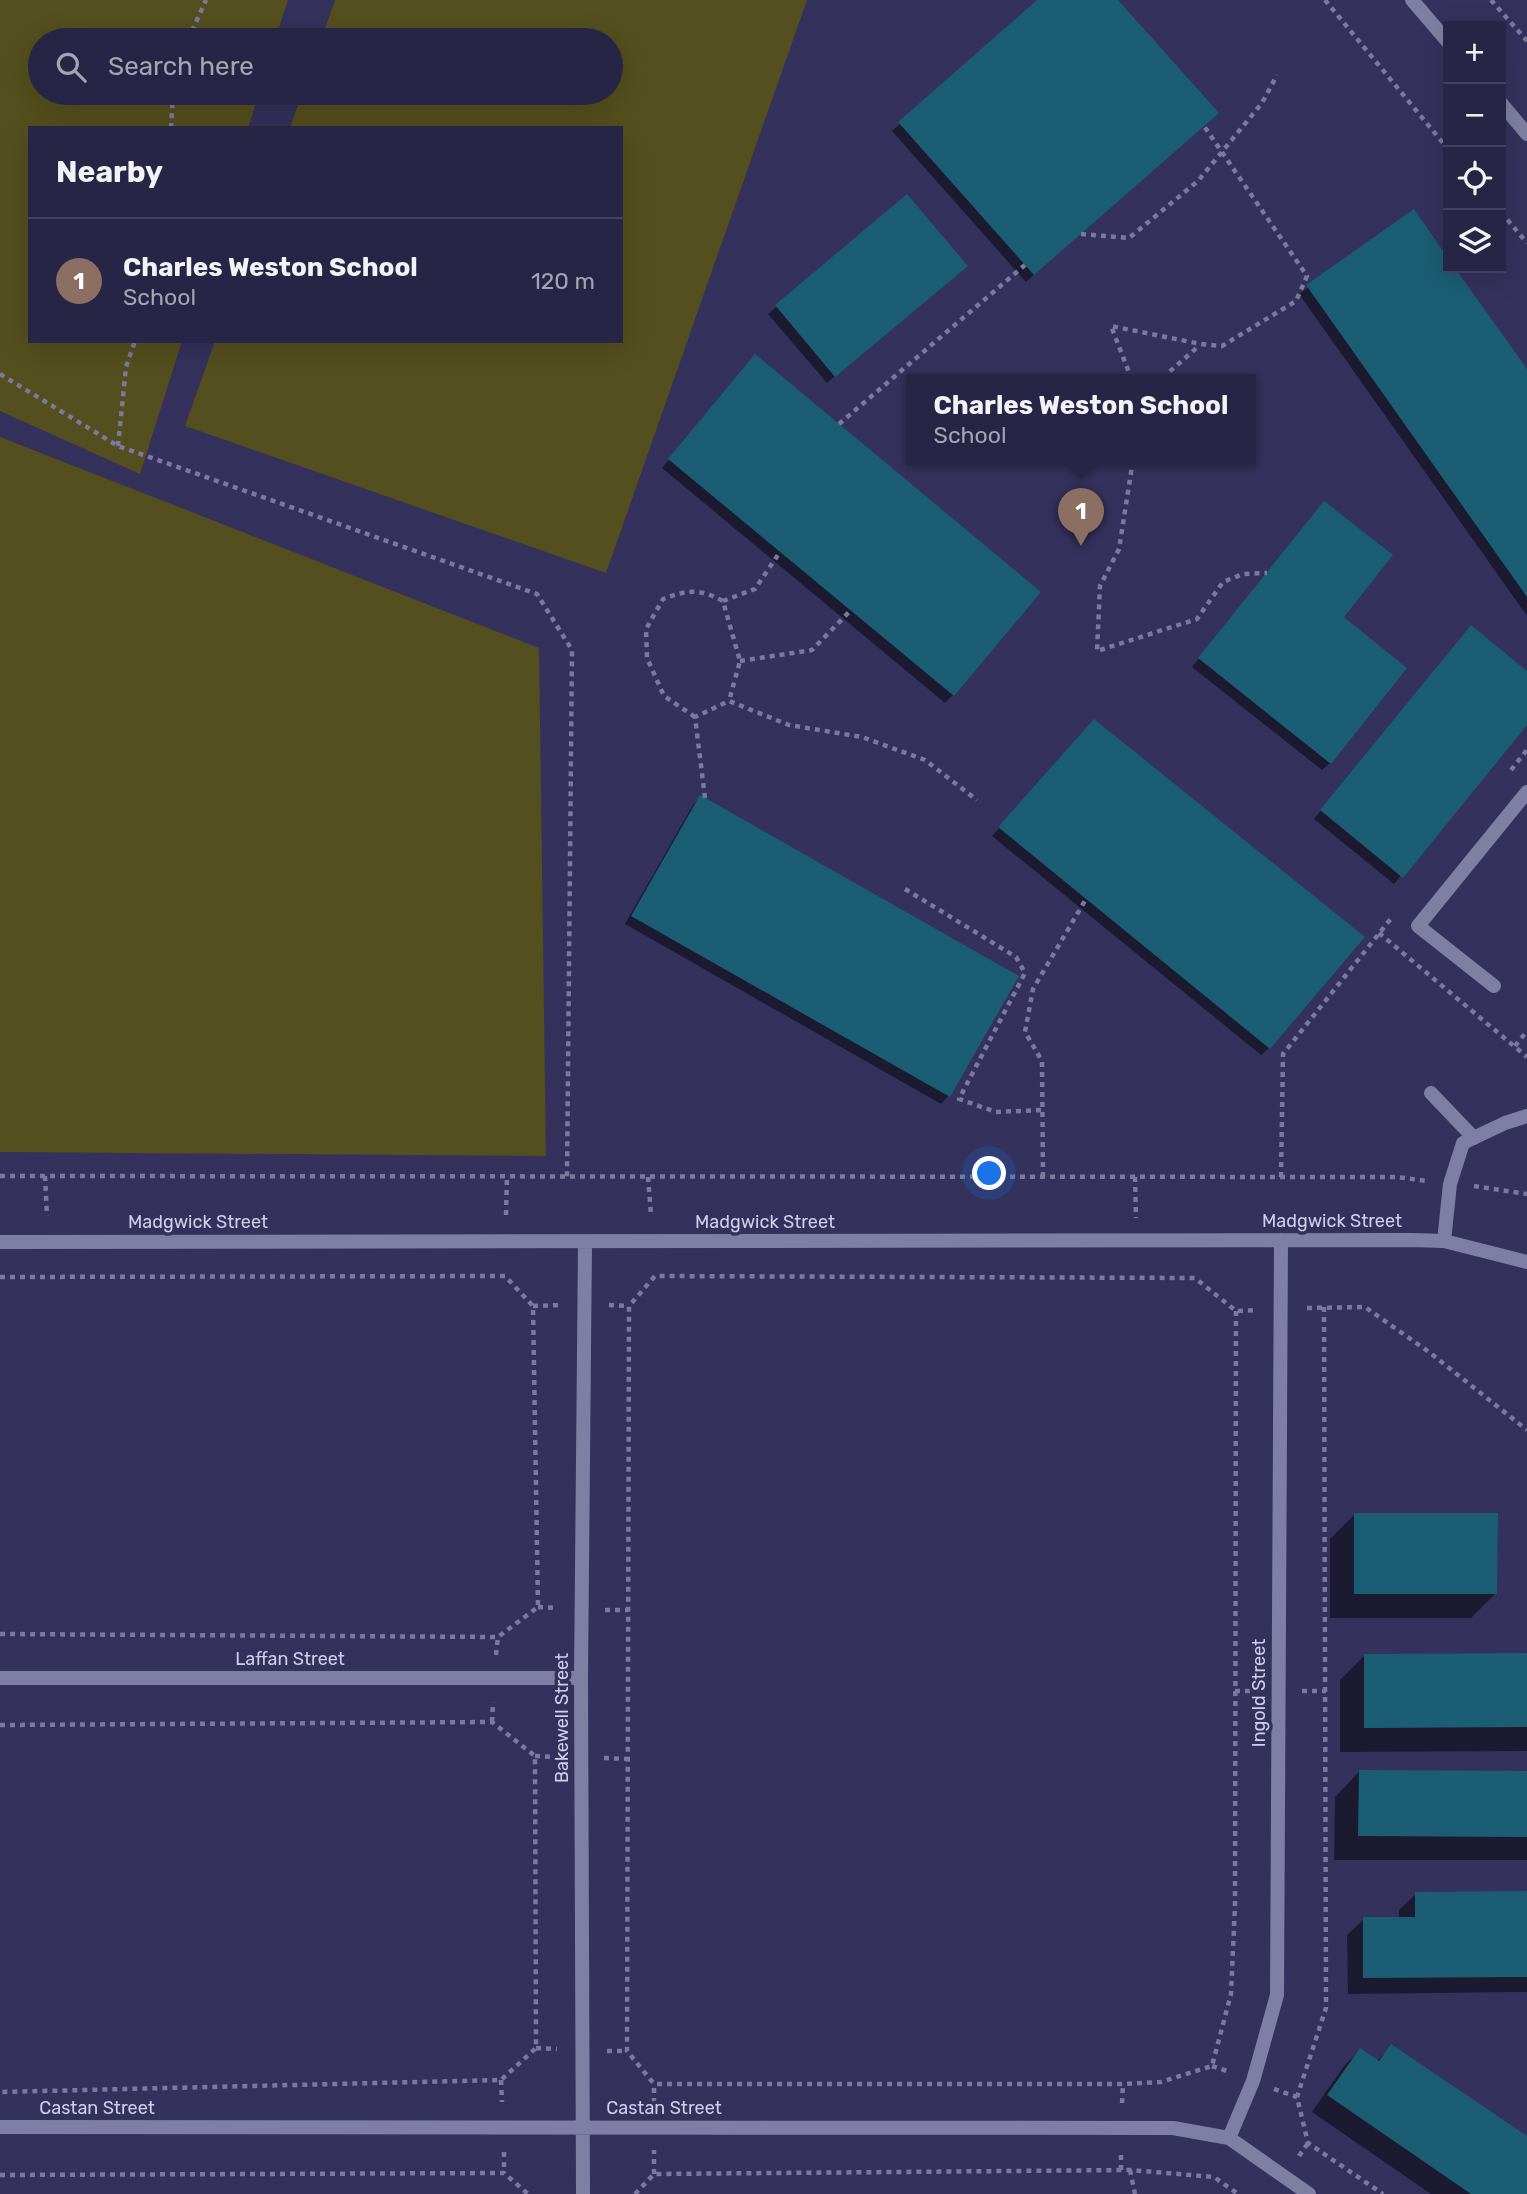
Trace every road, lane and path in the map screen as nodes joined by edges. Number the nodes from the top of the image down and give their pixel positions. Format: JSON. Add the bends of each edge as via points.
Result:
{"nodes":[{"id":1,"x":206,"y":0,"type":"edge"},
{"id":2,"x":1325,"y":0,"type":"edge"},
{"id":3,"x":1412,"y":0,"type":"edge"},
{"id":4,"x":1491,"y":0,"type":"edge"},
{"id":5,"x":193,"y":28,"type":"edge"},
{"id":6,"x":1443,"y":36,"type":"edge"},
{"id":7,"x":1527,"y":41,"type":"edge"},
{"id":8,"x":1277,"y":75,"type":"dead end"},
{"id":9,"x":172,"y":105,"type":"edge"},
{"id":10,"x":1506,"y":109,"type":"edge"},
{"id":11,"x":171,"y":126,"type":"edge"},
{"id":12,"x":1204,"y":126,"type":"dead end"},
{"id":13,"x":1527,"y":134,"type":"edge"},
{"id":14,"x":1446,"y":147,"type":"edge"},
{"id":15,"x":1222,"y":153,"type":"junction"},
{"id":16,"x":1506,"y":218,"type":"edge"},
{"id":17,"x":1081,"y":234,"type":"dead end"},
{"id":18,"x":1527,"y":243,"type":"edge"},
{"id":19,"x":1025,"y":265,"type":"dead end"},
{"id":20,"x":134,"y":343,"type":"edge"},
{"id":21,"x":1201,"y":344,"type":"junction"},
{"id":22,"x":0,"y":374,"type":"edge"},
{"id":23,"x":1130,"y":374,"type":"edge"},
{"id":24,"x":1167,"y":374,"type":"edge"},
{"id":25,"x":839,"y":424,"type":"dead end"},
{"id":26,"x":118,"y":446,"type":"junction"},
{"id":27,"x":1132,"y":465,"type":"edge"},
{"id":28,"x":780,"y":552,"type":"dead end"},
{"id":29,"x":1267,"y":573,"type":"dead end"},
{"id":30,"x":723,"y":601,"type":"junction"},
{"id":31,"x":851,"y":611,"type":"dead end"},
{"id":32,"x":740,"y":661,"type":"junction"},
{"id":33,"x":729,"y":701,"type":"junction"},
{"id":34,"x":695,"y":717,"type":"junction"},
{"id":35,"x":1527,"y":750,"type":"edge"},
{"id":36,"x":1510,"y":770,"type":"dead end"},
{"id":37,"x":1527,"y":792,"type":"edge"},
{"id":38,"x":705,"y":798,"type":"dead end"},
{"id":39,"x":977,"y":800,"type":"dead end"},
{"id":40,"x":905,"y":889,"type":"dead end"},
{"id":41,"x":1086,"y":899,"type":"dead end"},
{"id":42,"x":1394,"y":914,"type":"dead end"},
{"id":43,"x":1379,"y":933,"type":"junction"},
{"id":44,"x":1494,"y":986,"type":"dead end"},
{"id":45,"x":1527,"y":1031,"type":"edge"},
{"id":46,"x":1514,"y":1046,"type":"junction"},
{"id":47,"x":1527,"y":1057,"type":"edge"},
{"id":48,"x":1431,"y":1093,"type":"dead end"},
{"id":49,"x":1042,"y":1110,"type":"junction"},
{"id":50,"x":1527,"y":1116,"type":"edge"},
{"id":51,"x":1474,"y":1138,"type":"junction"},
{"id":52,"x":0,"y":1176,"type":"edge"},
{"id":53,"x":568,"y":1177,"type":"junction"},
{"id":54,"x":1043,"y":1177,"type":"junction"},
{"id":55,"x":1280,"y":1177,"type":"junction"},
{"id":56,"x":1397,"y":1177,"type":"dead end"},
{"id":57,"x":1504,"y":1189,"type":"dead end"},
{"id":58,"x":1527,"y":1194,"type":"edge"},
{"id":59,"x":1281,"y":1240,"type":"junction"},
{"id":60,"x":585,"y":1241,"type":"junction"},
{"id":61,"x":1444,"y":1241,"type":"junction"},
{"id":62,"x":0,"y":1242,"type":"edge"},
{"id":63,"x":1527,"y":1262,"type":"edge"},
{"id":64,"x":0,"y":1277,"type":"edge"},
{"id":65,"x":629,"y":1306,"type":"joint"},
{"id":66,"x":1527,"y":1430,"type":"edge"},
{"id":67,"x":0,"y":1634,"type":"edge"},
{"id":68,"x":0,"y":1678,"type":"edge"},
{"id":69,"x":581,"y":1678,"type":"junction"},
{"id":70,"x":0,"y":1725,"type":"edge"},
{"id":71,"x":0,"y":2092,"type":"edge"},
{"id":72,"x":0,"y":2127,"type":"edge"},
{"id":73,"x":583,"y":2127,"type":"junction"},
{"id":74,"x":1229,"y":2138,"type":"junction"},
{"id":75,"x":1130,"y":2170,"type":"junction"},
{"id":76,"x":0,"y":2175,"type":"edge"},
{"id":77,"x":528,"y":2194,"type":"edge"},
{"id":78,"x":583,"y":2194,"type":"edge"},
{"id":79,"x":635,"y":2194,"type":"edge"},
{"id":80,"x":1135,"y":2194,"type":"edge"},
{"id":81,"x":1238,"y":2194,"type":"edge"},
{"id":82,"x":1309,"y":2194,"type":"edge"},
{"id":83,"x":1383,"y":2194,"type":"edge"}],
"edges":[{"from":1,"to":5,"type":"path"},
{"from":2,"to":14,"type":"path"},
{"from":3,"to":6,"type":"street"},
{"from":4,"to":7,"type":"path"},
{"from":8,"to":15,"type":"path","via":[[1262,103]]},
{"from":9,"to":11,"type":"path"},
{"from":10,"to":13,"type":"street"},
{"from":12,"to":15,"type":"path"},
{"from":15,"to":17,"type":"path","via":[[1198,181],[1129,238]]},
{"from":15,"to":21,"type":"path","via":[[1307,276],[1296,301],[1222,346]]},
{"from":16,"to":18,"type":"path"},
{"from":19,"to":25,"type":"path"},
{"from":20,"to":26,"type":"path","via":[[126,367]]},
{"from":21,"to":23,"type":"path","via":[[1111,326]]},
{"from":21,"to":24,"type":"path"},
{"from":22,"to":26,"type":"path"},
{"from":26,"to":53,"type":"path","via":[[537,594],[572,650]]},
{"from":27,"to":29,"type":"path","via":[[1119,549],[1100,586],[1097,651],[1197,619],[1223,582],[1243,574]]},
{"from":28,"to":30,"type":"path","via":[[755,589]]},
{"from":30,"to":32,"type":"path"},
{"from":30,"to":34,"type":"path","via":[[688,590],[663,600],[646,629],[647,658],[664,696]]},
{"from":31,"to":32,"type":"path","via":[[812,650]]},
{"from":32,"to":33,"type":"path"},
{"from":33,"to":34,"type":"path"},
{"from":33,"to":39,"type":"path","via":[[789,725],[862,737],[925,760]]},
{"from":34,"to":38,"type":"path"},
{"from":35,"to":36,"type":"path"},
{"from":37,"to":44,"type":"street","via":[[1419,926]]},
{"from":40,"to":49,"type":"path","via":[[1016,957],[1025,973],[959,1099],[996,1112]]},
{"from":41,"to":49,"type":"path","via":[[1032,989],[1025,1032],[1042,1061]]},
{"from":42,"to":43,"type":"path"},
{"from":43,"to":46,"type":"path"},
{"from":43,"to":55,"type":"path","via":[[1283,1054]]},
{"from":45,"to":46,"type":"path"},
{"from":46,"to":47,"type":"path"},
{"from":48,"to":51,"type":"street"},
{"from":49,"to":54,"type":"path"},
{"from":50,"to":51,"type":"street"},
{"from":51,"to":61,"type":"street","via":[[1463,1143],[1450,1184]]},
{"from":52,"to":53,"type":"path"},
{"from":53,"to":54,"type":"path"},
{"from":54,"to":55,"type":"path"},
{"from":55,"to":56,"type":"path"},
{"from":57,"to":58,"type":"path"},
{"from":59,"to":60,"type":"street","name":"Madgwick Street"},
{"from":59,"to":61,"type":"street","name":"Madgwick Street"},
{"from":59,"to":74,"type":"street","name":"Ingold Street","via":[[1277,1995],[1253,2081]]},
{"from":60,"to":62,"type":"street","name":"Madgwick Street"},
{"from":60,"to":69,"type":"street","name":"Bakewell Street"},
{"from":61,"to":63,"type":"street","name":"Madgwick Street"},
{"from":64,"to":67,"type":"path","via":[[505,1276],[533,1306],[538,1607],[498,1637]]},
{"from":65,"to":65,"type":"path","via":[[627,2052],[654,2084],[1123,2084],[1161,2082],[1212,2066],[1231,1994],[1235,1905],[1236,1311],[1195,1278],[655,1276]]},
{"from":66,"to":83,"type":"path","via":[[1365,1307],[1324,1307],[1326,2008],[1297,2097],[1308,2143]]},
{"from":68,"to":69,"type":"street","name":"Laffan Street"},
{"from":69,"to":73,"type":"street","name":"Bakewell Street"},
{"from":70,"to":71,"type":"path","via":[[492,1722],[535,1756],[536,2048],[501,2080]]},
{"from":72,"to":73,"type":"street","name":"Castan Street"},
{"from":73,"to":74,"type":"street","name":"Castan Street","via":[[1173,2128]]},
{"from":73,"to":78,"type":"street","name":"Bakewell Street"},
{"from":74,"to":82,"type":"street","name":"Castan Street"},
{"from":75,"to":79,"type":"path","via":[[653,2174]]},
{"from":75,"to":80,"type":"path"},
{"from":75,"to":81,"type":"path","via":[[1214,2177]]},
{"from":76,"to":77,"type":"path","via":[[504,2173]]}]}
